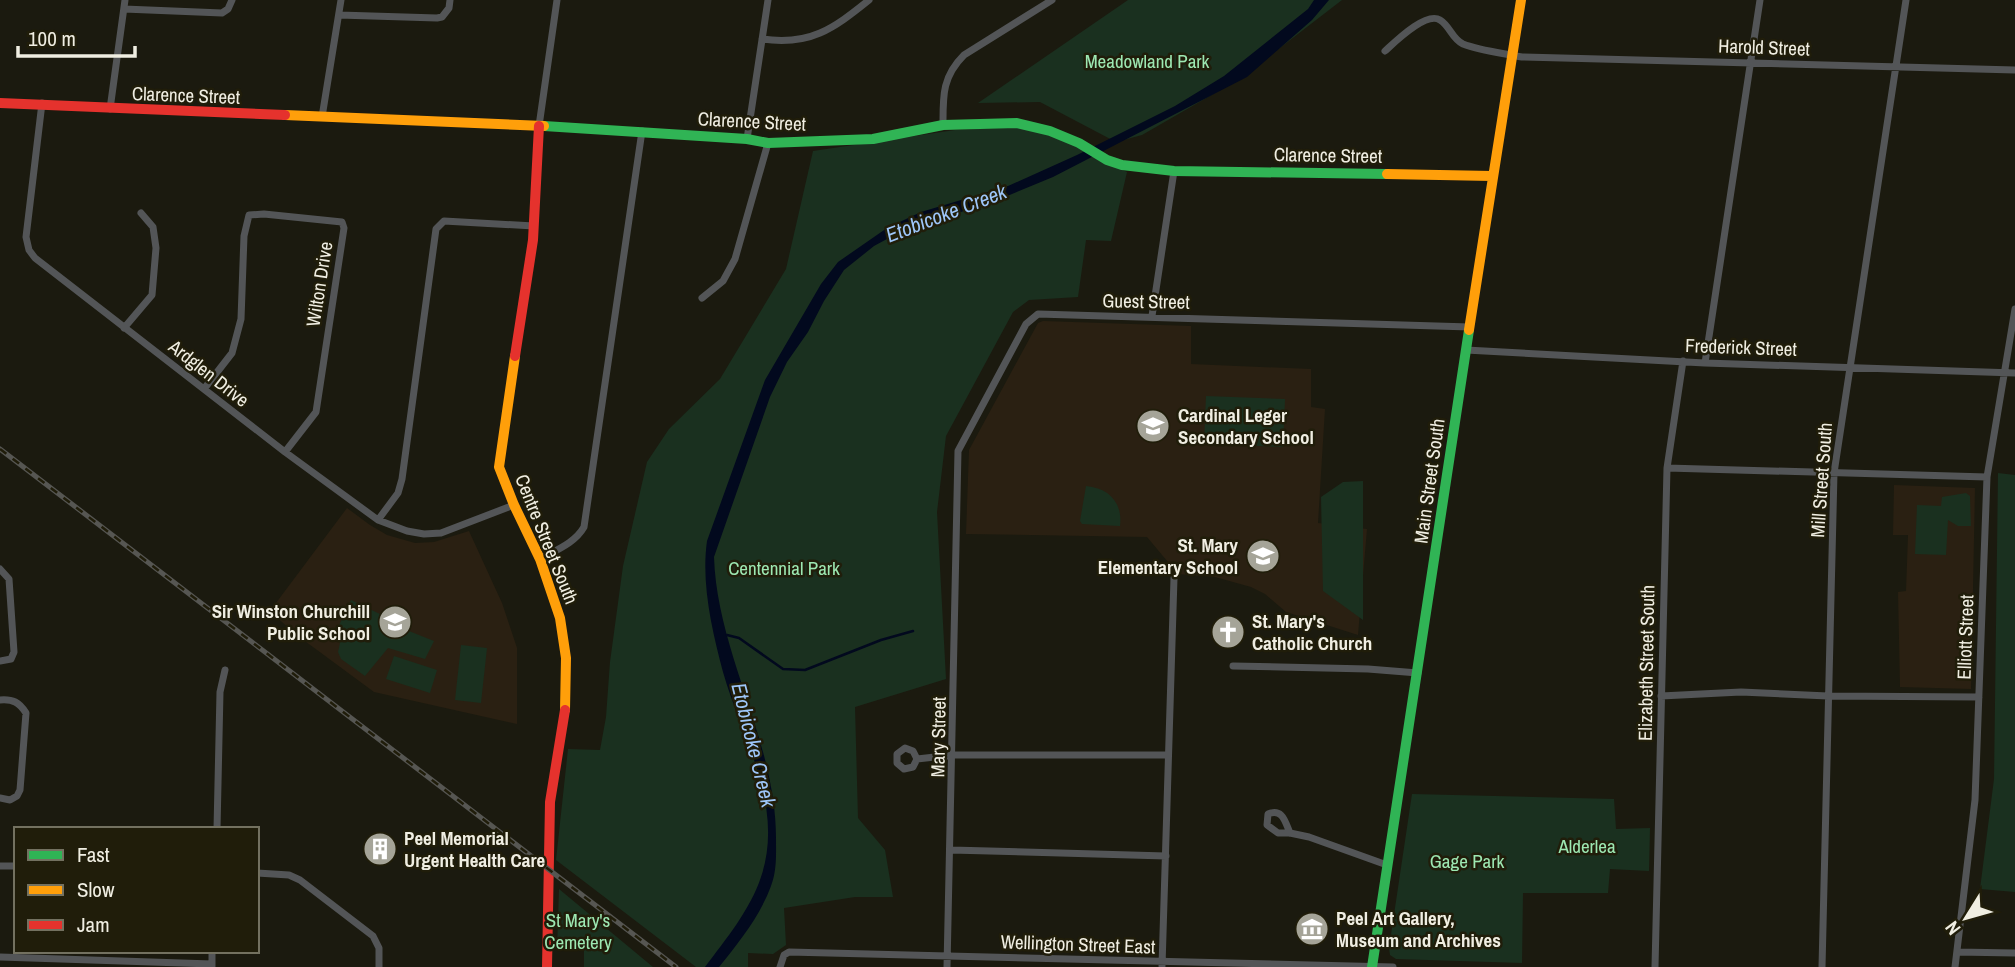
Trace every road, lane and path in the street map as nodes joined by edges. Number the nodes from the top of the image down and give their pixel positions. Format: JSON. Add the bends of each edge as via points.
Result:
{"nodes":[{"id":1,"x":232,"y":0,"type":"edge"},
{"id":2,"x":341,"y":0,"type":"edge"},
{"id":3,"x":450,"y":0,"type":"edge"},
{"id":4,"x":557,"y":0,"type":"edge"},
{"id":5,"x":768,"y":0,"type":"edge"},
{"id":6,"x":869,"y":0,"type":"edge"},
{"id":7,"x":1052,"y":0,"type":"edge"},
{"id":8,"x":1521,"y":0,"type":"edge"},
{"id":9,"x":1760,"y":0,"type":"edge"},
{"id":10,"x":1906,"y":0,"type":"edge"},
{"id":11,"x":124,"y":4,"type":"edge"},
{"id":12,"x":339,"y":15,"type":"junction"},
{"id":13,"x":762,"y":39,"type":"junction"},
{"id":14,"x":1385,"y":51,"type":"dead end"},
{"id":15,"x":1513,"y":55,"type":"junction"},
{"id":16,"x":1750,"y":62,"type":"junction"},
{"id":17,"x":1896,"y":66,"type":"junction"},
{"id":18,"x":2015,"y":70,"type":"edge"},
{"id":19,"x":0,"y":103,"type":"edge"},
{"id":20,"x":41,"y":103,"type":"junction"},
{"id":21,"x":110,"y":109,"type":"junction"},
{"id":22,"x":322,"y":117,"type":"junction"},
{"id":23,"x":943,"y":125,"type":"junction"},
{"id":24,"x":539,"y":126,"type":"junction"},
{"id":25,"x":642,"y":131,"type":"junction"},
{"id":26,"x":747,"y":139,"type":"junction"},
{"id":27,"x":768,"y":143,"type":"junction"},
{"id":28,"x":1174,"y":171,"type":"junction"},
{"id":29,"x":1492,"y":176,"type":"junction"},
{"id":30,"x":141,"y":213,"type":"dead end"},
{"id":31,"x":534,"y":226,"type":"junction"},
{"id":32,"x":702,"y":298,"type":"dead end"},
{"id":33,"x":2015,"y":309,"type":"edge"},
{"id":34,"x":1152,"y":316,"type":"junction"},
{"id":35,"x":1470,"y":327,"type":"junction"},
{"id":36,"x":124,"y":328,"type":"junction"},
{"id":37,"x":1466,"y":350,"type":"junction"},
{"id":38,"x":1683,"y":361,"type":"junction"},
{"id":39,"x":1705,"y":363,"type":"junction"},
{"id":40,"x":1849,"y":367,"type":"junction"},
{"id":41,"x":2004,"y":372,"type":"junction"},
{"id":42,"x":2015,"y":373,"type":"edge"},
{"id":43,"x":204,"y":389,"type":"junction"},
{"id":44,"x":285,"y":452,"type":"junction"},
{"id":45,"x":1667,"y":468,"type":"junction"},
{"id":46,"x":1834,"y":472,"type":"junction"},
{"id":47,"x":1987,"y":477,"type":"junction"},
{"id":48,"x":514,"y":505,"type":"junction"},
{"id":49,"x":958,"y":507,"type":"joint"},
{"id":50,"x":378,"y":520,"type":"junction"},
{"id":51,"x":540,"y":559,"type":"junction"},
{"id":52,"x":0,"y":569,"type":"edge"},
{"id":53,"x":1174,"y":578,"type":"dead end"},
{"id":54,"x":0,"y":661,"type":"edge"},
{"id":55,"x":1233,"y":666,"type":"dead end"},
{"id":56,"x":225,"y":670,"type":"dead end"},
{"id":57,"x":1418,"y":673,"type":"junction"},
{"id":58,"x":1661,"y":696,"type":"junction"},
{"id":59,"x":1828,"y":696,"type":"junction"},
{"id":60,"x":1979,"y":696,"type":"junction"},
{"id":61,"x":0,"y":700,"type":"edge"},
{"id":62,"x":953,"y":755,"type":"junction"},
{"id":63,"x":1167,"y":755,"type":"junction"},
{"id":64,"x":917,"y":759,"type":"dead end"},
{"id":65,"x":0,"y":798,"type":"edge"},
{"id":66,"x":217,"y":827,"type":"edge"},
{"id":67,"x":1290,"y":833,"type":"dead end"},
{"id":68,"x":951,"y":850,"type":"junction"},
{"id":69,"x":1166,"y":856,"type":"junction"},
{"id":70,"x":1387,"y":864,"type":"junction"},
{"id":71,"x":259,"y":873,"type":"edge"},
{"id":72,"x":1957,"y":952,"type":"junction"},
{"id":73,"x":2015,"y":953,"type":"edge"},
{"id":74,"x":947,"y":955,"type":"junction"},
{"id":75,"x":0,"y":957,"type":"edge"},
{"id":76,"x":1162,"y":965,"type":"edge"},
{"id":77,"x":212,"y":966,"type":"edge"},
{"id":78,"x":379,"y":967,"type":"edge"},
{"id":79,"x":547,"y":967,"type":"edge"},
{"id":80,"x":780,"y":967,"type":"edge"},
{"id":81,"x":947,"y":967,"type":"edge"},
{"id":82,"x":1372,"y":967,"type":"edge"},
{"id":83,"x":1393,"y":967,"type":"edge"},
{"id":84,"x":1655,"y":967,"type":"edge"},
{"id":85,"x":1822,"y":967,"type":"edge"},
{"id":86,"x":1955,"y":967,"type":"edge"}],
"edges":[{"from":1,"to":11,"type":"street","via":[[222,13]]},
{"from":2,"to":12,"type":"street"},
{"from":3,"to":12,"type":"street","via":[[445,14],[437,18]]},
{"from":4,"to":24,"type":"street"},
{"from":5,"to":13,"type":"street"},
{"from":6,"to":13,"type":"street","via":[[820,35],[806,40]]},
{"from":7,"to":23,"type":"street","via":[[964,55],[953,67],[944,91]]},
{"from":8,"to":15,"type":"street","name":"Main Street South"},
{"from":9,"to":16,"type":"street"},
{"from":10,"to":17,"type":"street","name":"Mill Street South"},
{"from":11,"to":21,"type":"street"},
{"from":12,"to":22,"type":"street"},
{"from":13,"to":26,"type":"street"},
{"from":14,"to":15,"type":"street","name":"Harold Street","via":[[1433,18],[1441,20],[1460,42]]},
{"from":15,"to":16,"type":"street","name":"Harold Street"},
{"from":15,"to":29,"type":"street","name":"Main Street South"},
{"from":16,"to":17,"type":"street","name":"Harold Street"},
{"from":16,"to":39,"type":"street"},
{"from":17,"to":18,"type":"street","name":"Harold Street"},
{"from":17,"to":40,"type":"street","name":"Mill Street South"},
{"from":19,"to":20,"type":"street","name":"Clarence Street"},
{"from":20,"to":21,"type":"street","name":"Clarence Street"},
{"from":20,"to":36,"type":"street","name":"Ardglen Drive","via":[[26,237],[29,250]]},
{"from":21,"to":22,"type":"street","name":"Clarence Street"},
{"from":22,"to":24,"type":"street","name":"Clarence Street"},
{"from":23,"to":27,"type":"street","name":"Clarence Street","via":[[873,139]]},
{"from":23,"to":28,"type":"street","name":"Clarence Street","via":[[1017,123],[1079,143],[1107,160]]},
{"from":24,"to":25,"type":"street","name":"Clarence Street"},
{"from":24,"to":31,"type":"street","name":"Centre Street South"},
{"from":25,"to":26,"type":"street","name":"Clarence Street"},
{"from":25,"to":51,"type":"street","via":[[584,527],[570,542]]},
{"from":26,"to":27,"type":"street","name":"Clarence Street"},
{"from":27,"to":32,"type":"street","via":[[735,259],[723,281]]},
{"from":28,"to":29,"type":"street","name":"Clarence Street"},
{"from":28,"to":34,"type":"street"},
{"from":29,"to":35,"type":"street","name":"Main Street South"},
{"from":30,"to":36,"type":"street","via":[[153,227],[156,248],[152,295]]},
{"from":31,"to":48,"type":"street","name":"Centre Street South","via":[[499,457]]},
{"from":31,"to":50,"type":"street","via":[[444,222],[436,229],[402,479],[398,494]]},
{"from":33,"to":41,"type":"street","name":"Elliott Street"},
{"from":34,"to":35,"type":"street","name":"Guest Street"},
{"from":34,"to":49,"type":"street","name":"Guest Street","via":[[1038,314],[1029,320],[958,451]]},
{"from":35,"to":37,"type":"street","name":"Main Street South"},
{"from":36,"to":43,"type":"street","name":"Ardglen Drive"},
{"from":37,"to":38,"type":"street","name":"Frederick Street"},
{"from":37,"to":57,"type":"street","name":"Main Street South"},
{"from":38,"to":39,"type":"street","name":"Frederick Street"},
{"from":38,"to":45,"type":"street","name":"Elizabeth Street South"},
{"from":39,"to":40,"type":"street","name":"Frederick Street"},
{"from":40,"to":41,"type":"street","name":"Frederick Street"},
{"from":40,"to":46,"type":"street","name":"Mill Street South"},
{"from":41,"to":42,"type":"street","name":"Frederick Street"},
{"from":41,"to":47,"type":"street","name":"Elliott Street"},
{"from":43,"to":44,"type":"street","name":"Ardglen Drive"},
{"from":43,"to":44,"type":"street","name":"Wilton Drive","via":[[232,353],[241,319],[248,215],[342,222],[316,412]]},
{"from":44,"to":50,"type":"street","name":"Ardglen Drive"},
{"from":45,"to":46,"type":"street"},
{"from":45,"to":58,"type":"street","name":"Elizabeth Street South"},
{"from":46,"to":47,"type":"street"},
{"from":46,"to":59,"type":"street","name":"Mill Street South"},
{"from":47,"to":60,"type":"street","name":"Elliott Street"},
{"from":48,"to":50,"type":"street","name":"Ardglen Drive","via":[[441,533],[407,531]]},
{"from":48,"to":51,"type":"street","name":"Centre Street South"},
{"from":49,"to":62,"type":"street","name":"Mary Street"},
{"from":51,"to":79,"type":"street","name":"Centre Street South","via":[[560,618],[567,677],[550,802]]},
{"from":52,"to":54,"type":"street","via":[[9,579],[13,652],[11,659]]},
{"from":53,"to":63,"type":"street"},
{"from":55,"to":57,"type":"street"},
{"from":56,"to":66,"type":"street","via":[[220,692]]},
{"from":57,"to":70,"type":"street","name":"Main Street South"},
{"from":58,"to":59,"type":"street","via":[[1741,692]]},
{"from":58,"to":84,"type":"street","name":"Elizabeth Street South"},
{"from":59,"to":60,"type":"street"},
{"from":59,"to":85,"type":"street","name":"Mill Street South"},
{"from":60,"to":72,"type":"street","name":"Elliott Street","via":[[1975,800]]},
{"from":61,"to":65,"type":"street","via":[[12,699],[26,713],[20,790],[10,800]]},
{"from":62,"to":63,"type":"street"},
{"from":62,"to":64,"type":"street"},
{"from":62,"to":68,"type":"street","name":"Mary Street"},
{"from":63,"to":69,"type":"street"},
{"from":67,"to":70,"type":"street"},
{"from":68,"to":69,"type":"street"},
{"from":68,"to":74,"type":"street","name":"Mary Street"},
{"from":69,"to":76,"type":"street"},
{"from":70,"to":82,"type":"street","name":"Main Street South"},
{"from":71,"to":78,"type":"street","via":[[300,880],[361,926],[376,941]]},
{"from":72,"to":73,"type":"street"},
{"from":72,"to":86,"type":"street","name":"Elliott Street"},
{"from":74,"to":76,"type":"street","name":"Wellington Street East"},
{"from":74,"to":80,"type":"street","name":"Wellington Street East","via":[[789,952]]},
{"from":74,"to":81,"type":"street","name":"Mary Street"},
{"from":75,"to":77,"type":"street"},
{"from":76,"to":82,"type":"street","name":"Wellington Street East"},
{"from":82,"to":83,"type":"street","name":"Wellington Street East"}]}
